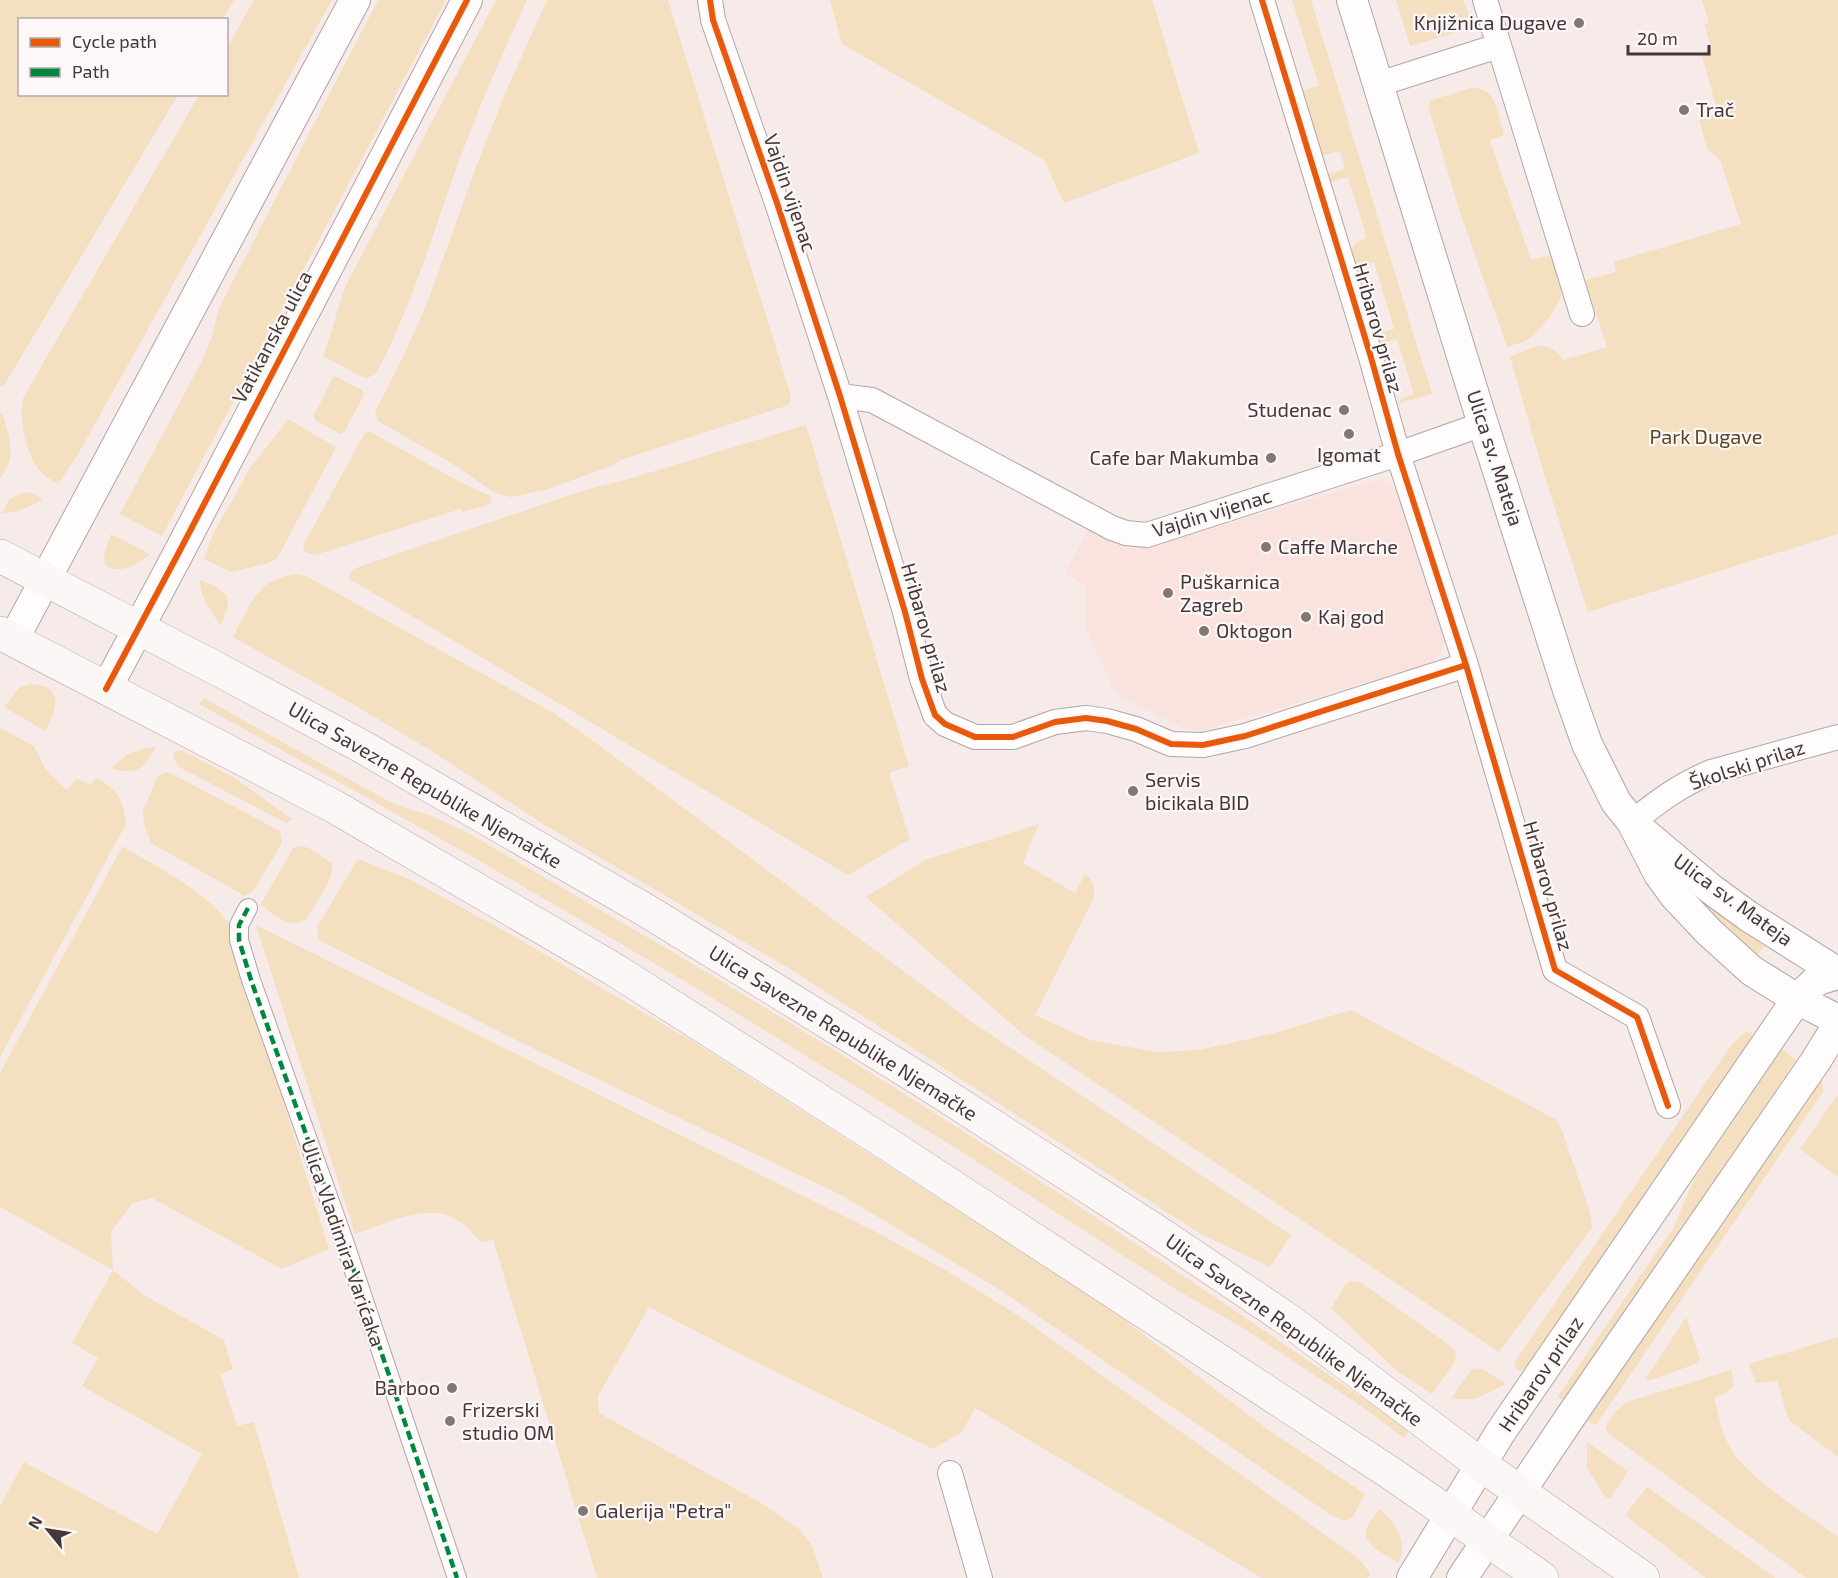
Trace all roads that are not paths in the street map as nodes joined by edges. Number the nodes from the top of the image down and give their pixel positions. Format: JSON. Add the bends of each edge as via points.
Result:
{"nodes":[{"id":1,"x":355,"y":0,"type":"edge"},
{"id":2,"x":467,"y":0,"type":"edge"},
{"id":3,"x":710,"y":0,"type":"edge"},
{"id":4,"x":1262,"y":0,"type":"edge"},
{"id":5,"x":1352,"y":0,"type":"edge"},
{"id":6,"x":1485,"y":0,"type":"edge"},
{"id":7,"x":1498,"y":46,"type":"junction"},
{"id":8,"x":1379,"y":84,"type":"junction"},
{"id":9,"x":1582,"y":314,"type":"dead end"},
{"id":10,"x":840,"y":396,"type":"junction"},
{"id":11,"x":1483,"y":424,"type":"junction"},
{"id":12,"x":1398,"y":454,"type":"junction"},
{"id":13,"x":0,"y":556,"type":"edge"},
{"id":14,"x":46,"y":580,"type":"junction"},
{"id":15,"x":138,"y":627,"type":"junction"},
{"id":16,"x":7,"y":637,"type":"edge"},
{"id":17,"x":1466,"y":665,"type":"junction"},
{"id":18,"x":106,"y":689,"type":"junction"},
{"id":19,"x":1838,"y":737,"type":"edge"},
{"id":20,"x":1632,"y":822,"type":"junction"},
{"id":21,"x":248,"y":908,"type":"dead end"},
{"id":22,"x":1838,"y":974,"type":"edge"},
{"id":23,"x":1797,"y":999,"type":"junction"},
{"id":24,"x":1838,"y":1020,"type":"edge"},
{"id":25,"x":1838,"y":1025,"type":"edge"},
{"id":26,"x":1668,"y":1106,"type":"dead end"},
{"id":27,"x":1480,"y":1464,"type":"junction"},
{"id":28,"x":950,"y":1473,"type":"dead end"},
{"id":29,"x":1521,"y":1492,"type":"junction"},
{"id":30,"x":1450,"y":1514,"type":"junction"},
{"id":31,"x":1488,"y":1540,"type":"junction"},
{"id":32,"x":458,"y":1578,"type":"edge"},
{"id":33,"x":980,"y":1578,"type":"edge"},
{"id":34,"x":1412,"y":1578,"type":"edge"},
{"id":35,"x":1462,"y":1578,"type":"edge"},
{"id":36,"x":1542,"y":1578,"type":"edge"},
{"id":37,"x":1643,"y":1578,"type":"edge"}],
"edges":[{"from":1,"to":14,"type":"street"},
{"from":2,"to":15,"type":"street","name":"Vatikanska ulica"},
{"from":3,"to":10,"type":"street","name":"Vajdin vijenac","via":[[713,20]]},
{"from":4,"to":12,"type":"street","name":"Hribarov prilaz"},
{"from":5,"to":8,"type":"street","name":"Ulica sv. Mateja"},
{"from":6,"to":7,"type":"street"},
{"from":7,"to":8,"type":"street"},
{"from":7,"to":9,"type":"street"},
{"from":8,"to":11,"type":"street","name":"Ulica sv. Mateja"},
{"from":10,"to":12,"type":"street","name":"Vajdin vijenac","via":[[872,400],[1126,533],[1147,535]]},
{"from":10,"to":17,"type":"street","name":"Hribarov prilaz","via":[[935,715],[945,724],[975,737],[1013,737],[1055,722],[1086,718],[1136,729],[1171,744],[1203,745]]},
{"from":11,"to":12,"type":"street","name":"Vajdin vijenac"},
{"from":11,"to":20,"type":"street","name":"Ulica sv. Mateja","via":[[1587,744],[1616,802]]},
{"from":12,"to":17,"type":"street","name":"Hribarov prilaz"},
{"from":13,"to":14,"type":"main road","name":"Ulica Savezne Republike Njemačke"},
{"from":14,"to":15,"type":"main road","name":"Ulica Savezne Republike Njemačke"},
{"from":14,"to":16,"type":"street"},
{"from":15,"to":18,"type":"street","name":"Vatikanska ulica"},
{"from":15,"to":27,"type":"main road","name":"Ulica Savezne Republike Njemačke","via":[[478,813],[913,1074],[1287,1319]]},
{"from":16,"to":18,"type":"main road"},
{"from":17,"to":26,"type":"street","name":"Hribarov prilaz","via":[[1555,970],[1637,1017]]},
{"from":18,"to":30,"type":"main road","via":[[335,807],[615,970]]},
{"from":19,"to":20,"type":"street","name":"Školski prilaz","via":[[1711,772],[1676,788]]},
{"from":20,"to":22,"type":"street","name":"Ulica sv. Mateja","via":[[1729,903]]},
{"from":20,"to":23,"type":"street","name":"Ulica sv. Mateja","via":[[1659,874],[1702,925],[1752,970]]},
{"from":21,"to":32,"type":"street","name":"Ulica Vladimira Varićaka","via":[[239,925],[238,940]]},
{"from":22,"to":23,"type":"street","name":"Hribarov prilaz","via":[[1817,980]]},
{"from":23,"to":24,"type":"street","name":"Ulica sv. Mateja"},
{"from":23,"to":27,"type":"street","name":"Hribarov prilaz"},
{"from":25,"to":29,"type":"street"},
{"from":27,"to":29,"type":"main road","name":"Ulica Savezne Republike Njemačke"},
{"from":27,"to":30,"type":"street","name":"Hribarov prilaz"},
{"from":28,"to":33,"type":"street"},
{"from":29,"to":31,"type":"street"},
{"from":29,"to":37,"type":"main road","name":"Ulica Savezne Republike Njemačke"},
{"from":30,"to":31,"type":"main road"},
{"from":30,"to":34,"type":"street","name":"Hribarov prilaz"},
{"from":31,"to":35,"type":"street"},
{"from":31,"to":36,"type":"main road"}]}
